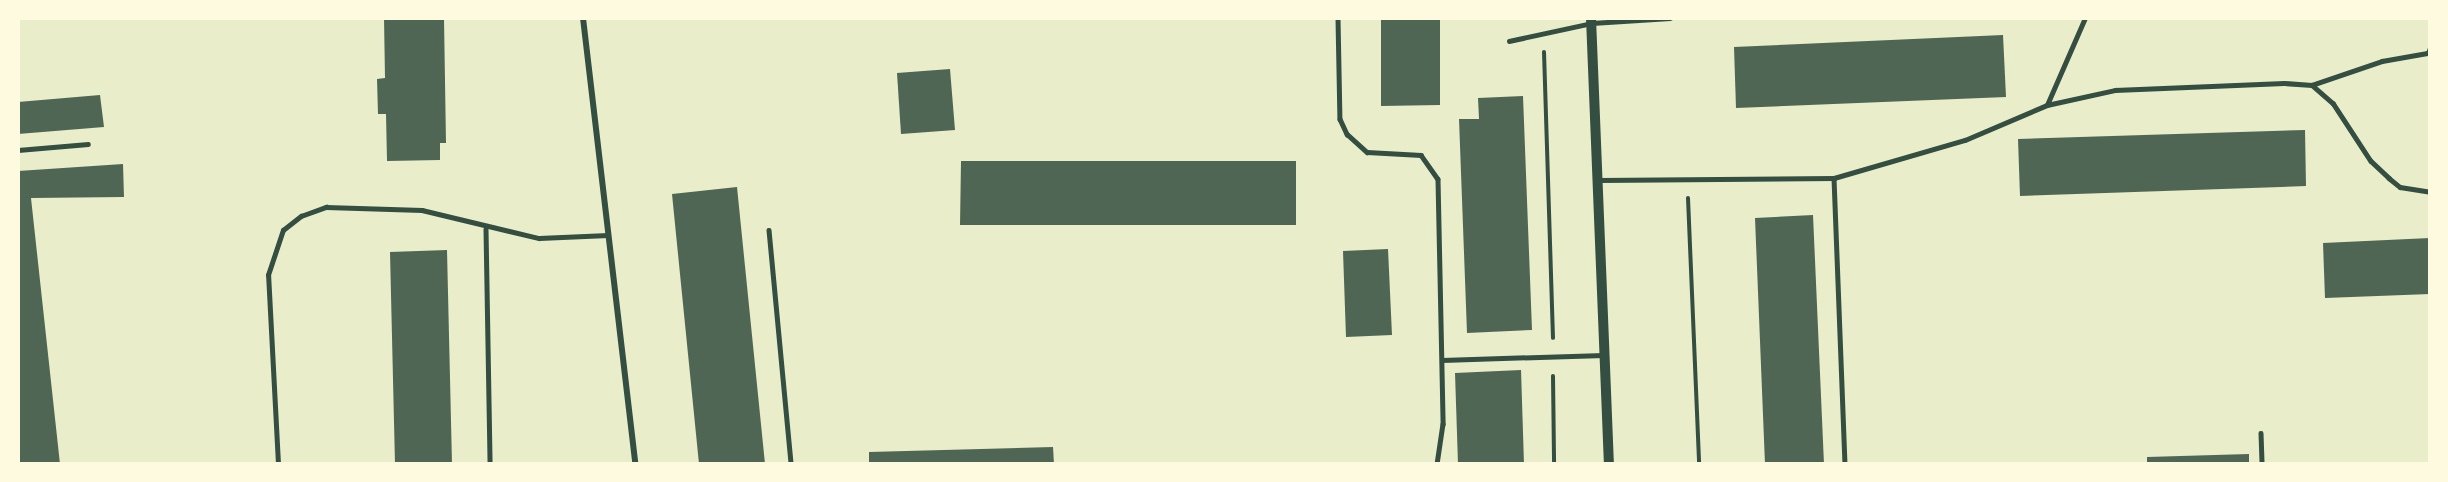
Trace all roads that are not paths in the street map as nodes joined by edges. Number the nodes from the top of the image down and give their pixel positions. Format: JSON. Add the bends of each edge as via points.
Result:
{"nodes":[{"id":1,"x":583,"y":18,"type":"edge"},
{"id":2,"x":1338,"y":18,"type":"edge"},
{"id":3,"x":1670,"y":18,"type":"edge"},
{"id":4,"x":2085,"y":18,"type":"edge"},
{"id":5,"x":1592,"y":20,"type":"edge"},
{"id":6,"x":1509,"y":41,"type":"dead end"},
{"id":7,"x":2429,"y":52,"type":"edge"},
{"id":8,"x":2312,"y":85,"type":"junction"},
{"id":9,"x":2047,"y":105,"type":"junction"},
{"id":10,"x":88,"y":144,"type":"dead end"},
{"id":11,"x":18,"y":150,"type":"edge"},
{"id":12,"x":1834,"y":178,"type":"junction"},
{"id":13,"x":1599,"y":180,"type":"junction"},
{"id":14,"x":2430,"y":192,"type":"edge"},
{"id":15,"x":486,"y":229,"type":"junction"},
{"id":16,"x":769,"y":230,"type":"dead end"},
{"id":17,"x":608,"y":235,"type":"junction"},
{"id":18,"x":1607,"y":355,"type":"junction"},
{"id":19,"x":1442,"y":360,"type":"junction"},
{"id":20,"x":2261,"y":433,"type":"dead end"},
{"id":21,"x":278,"y":464,"type":"edge"},
{"id":22,"x":490,"y":464,"type":"edge"},
{"id":23,"x":635,"y":464,"type":"edge"},
{"id":24,"x":791,"y":464,"type":"edge"},
{"id":25,"x":1437,"y":464,"type":"edge"},
{"id":26,"x":1609,"y":464,"type":"edge"},
{"id":27,"x":1845,"y":464,"type":"edge"},
{"id":28,"x":2262,"y":464,"type":"edge"}],
"edges":[{"from":1,"to":17,"type":"street"},
{"from":2,"to":19,"type":"lane","via":[[1340,119],[1347,134],[1367,152],[1420,155],[1438,178]]},
{"from":3,"to":5,"type":"lane"},
{"from":4,"to":9,"type":"lane"},
{"from":5,"to":6,"type":"lane"},
{"from":5,"to":13,"type":"street"},
{"from":7,"to":8,"type":"lane","via":[[2382,61]]},
{"from":8,"to":9,"type":"lane","via":[[2115,90]]},
{"from":8,"to":14,"type":"lane","via":[[2333,103],[2371,161],[2389,178],[2400,187]]},
{"from":9,"to":12,"type":"lane","via":[[1965,140]]},
{"from":10,"to":11,"type":"lane"},
{"from":12,"to":13,"type":"lane"},
{"from":12,"to":27,"type":"lane"},
{"from":13,"to":18,"type":"street"},
{"from":15,"to":17,"type":"lane","via":[[539,238]]},
{"from":15,"to":21,"type":"lane","via":[[422,210],[326,207],[283,230],[268,275]]},
{"from":15,"to":22,"type":"lane"},
{"from":16,"to":24,"type":"lane"},
{"from":17,"to":23,"type":"street"},
{"from":18,"to":19,"type":"lane"},
{"from":18,"to":26,"type":"street"},
{"from":19,"to":25,"type":"lane"},
{"from":20,"to":28,"type":"lane"}]}
